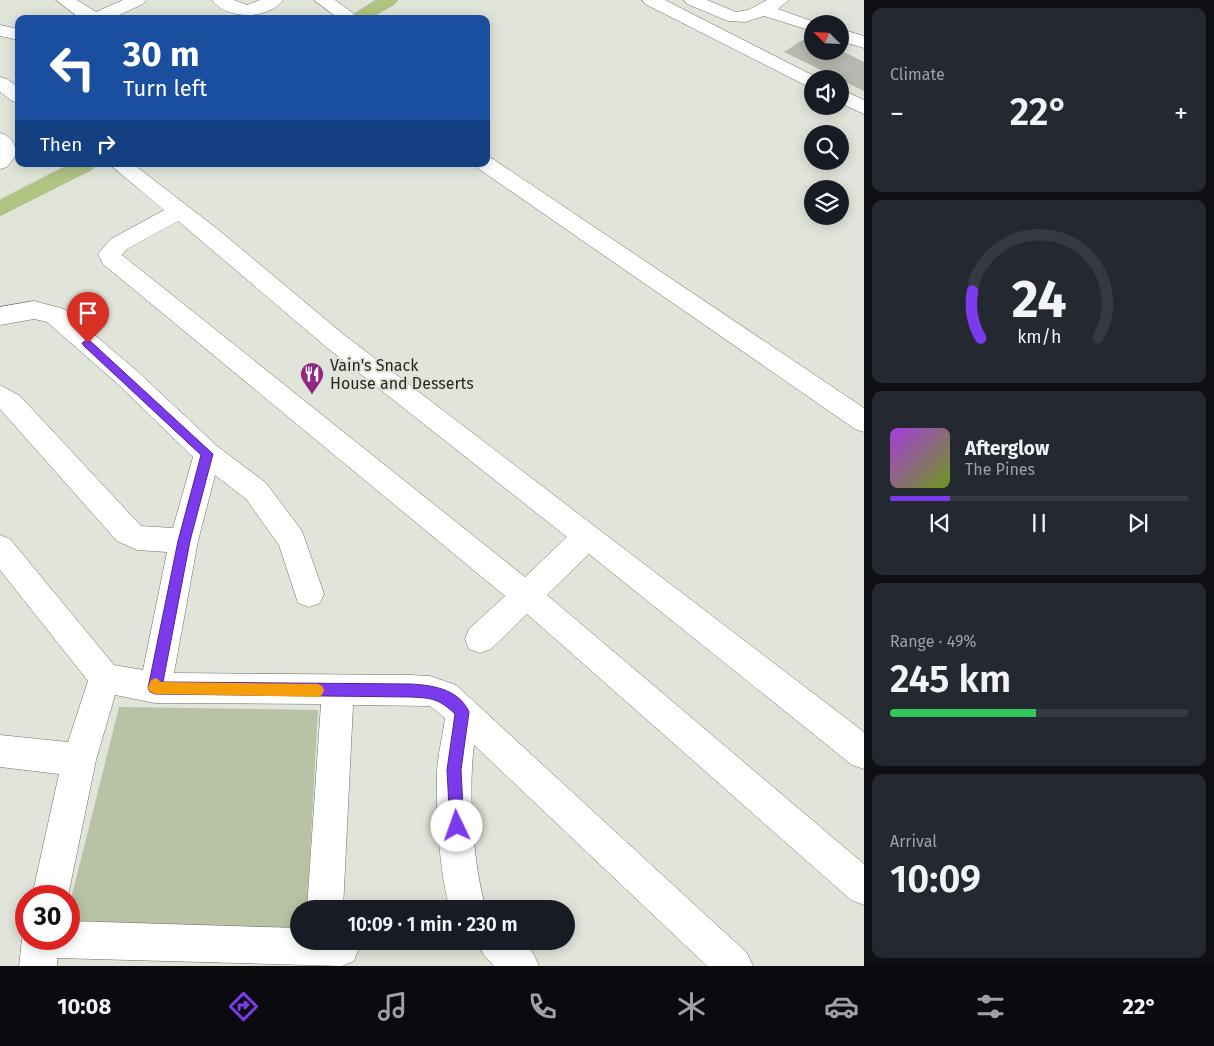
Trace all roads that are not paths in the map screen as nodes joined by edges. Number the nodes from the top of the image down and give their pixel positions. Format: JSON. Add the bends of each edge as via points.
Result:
{"nodes":[{"id":1,"x":66,"y":0,"type":"edge"},
{"id":2,"x":137,"y":0,"type":"edge"},
{"id":3,"x":221,"y":0,"type":"edge"},
{"id":4,"x":274,"y":0,"type":"edge"},
{"id":5,"x":323,"y":0,"type":"edge"},
{"id":6,"x":389,"y":0,"type":"edge"},
{"id":7,"x":651,"y":0,"type":"edge"},
{"id":8,"x":693,"y":0,"type":"edge"},
{"id":9,"x":780,"y":0,"type":"edge"},
{"id":10,"x":763,"y":10,"type":"junction"},
{"id":11,"x":89,"y":15,"type":"edge"},
{"id":12,"x":104,"y":15,"type":"edge"},
{"id":13,"x":347,"y":15,"type":"edge"},
{"id":14,"x":361,"y":15,"type":"edge"},
{"id":15,"x":804,"y":23,"type":"edge"},
{"id":16,"x":0,"y":30,"type":"edge"},
{"id":17,"x":15,"y":34,"type":"edge"},
{"id":18,"x":849,"y":37,"type":"edge"},
{"id":19,"x":864,"y":42,"type":"edge"},
{"id":20,"x":804,"y":78,"type":"edge"},
{"id":21,"x":0,"y":83,"type":"edge"},
{"id":22,"x":15,"y":94,"type":"edge"},
{"id":23,"x":849,"y":100,"type":"edge"},
{"id":24,"x":864,"y":108,"type":"edge"},
{"id":25,"x":0,"y":139,"type":"edge"},
{"id":26,"x":0,"y":162,"type":"edge"},
{"id":27,"x":80,"y":167,"type":"edge"},
{"id":28,"x":124,"y":167,"type":"edge"},
{"id":29,"x":490,"y":167,"type":"edge"},
{"id":30,"x":0,"y":210,"type":"edge"},
{"id":31,"x":179,"y":211,"type":"junction"},
{"id":32,"x":0,"y":316,"type":"edge"},
{"id":33,"x":0,"y":396,"type":"edge"},
{"id":34,"x":864,"y":422,"type":"edge"},
{"id":35,"x":207,"y":454,"type":"junction"},
{"id":36,"x":587,"y":537,"type":"junction"},
{"id":37,"x":184,"y":541,"type":"junction"},
{"id":38,"x":0,"y":548,"type":"edge"},
{"id":39,"x":309,"y":594,"type":"dead end"},
{"id":40,"x":527,"y":596,"type":"junction"},
{"id":41,"x":480,"y":639,"type":"dead end"},
{"id":42,"x":105,"y":678,"type":"junction"},
{"id":43,"x":155,"y":688,"type":"junction"},
{"id":44,"x":338,"y":691,"type":"junction"},
{"id":45,"x":462,"y":712,"type":"junction"},
{"id":46,"x":0,"y":751,"type":"edge"},
{"id":47,"x":864,"y":753,"type":"edge"},
{"id":48,"x":79,"y":760,"type":"junction"},
{"id":49,"x":52,"y":885,"type":"edge"},
{"id":50,"x":864,"y":887,"type":"edge"},
{"id":51,"x":326,"y":900,"type":"edge"},
{"id":52,"x":465,"y":900,"type":"edge"},
{"id":53,"x":80,"y":941,"type":"edge"},
{"id":54,"x":39,"y":950,"type":"edge"},
{"id":55,"x":505,"y":950,"type":"edge"},
{"id":56,"x":346,"y":952,"type":"edge"},
{"id":57,"x":38,"y":966,"type":"edge"},
{"id":58,"x":520,"y":966,"type":"edge"},
{"id":59,"x":734,"y":966,"type":"edge"}],
"edges":[{"from":1,"to":11,"type":"street"},
{"from":2,"to":12,"type":"street"},
{"from":3,"to":4,"type":"street","via":[[248,12]]},
{"from":5,"to":13,"type":"street"},
{"from":6,"to":14,"type":"main road"},
{"from":7,"to":20,"type":"street"},
{"from":8,"to":10,"type":"street","via":[[736,18],[744,19]]},
{"from":9,"to":10,"type":"street"},
{"from":10,"to":15,"type":"street"},
{"from":16,"to":17,"type":"street"},
{"from":18,"to":19,"type":"street"},
{"from":21,"to":22,"type":"street"},
{"from":23,"to":24,"type":"street"},
{"from":25,"to":26,"type":"street","via":[[7,154]]},
{"from":27,"to":30,"type":"main road"},
{"from":28,"to":31,"type":"street"},
{"from":29,"to":34,"type":"street"},
{"from":31,"to":36,"type":"street","via":[[334,340]]},
{"from":31,"to":40,"type":"street","via":[[119,244],[109,254],[111,258]]},
{"from":32,"to":35,"type":"street","via":[[34,310],[55,316],[128,378]]},
{"from":33,"to":37,"type":"street","via":[[29,422],[127,532],[136,538]]},
{"from":35,"to":37,"type":"street"},
{"from":35,"to":39,"type":"street","via":[[256,491],[292,540]]},
{"from":36,"to":40,"type":"street"},
{"from":36,"to":47,"type":"street"},
{"from":37,"to":43,"type":"street"},
{"from":38,"to":42,"type":"street"},
{"from":40,"to":41,"type":"street"},
{"from":40,"to":50,"type":"street"},
{"from":42,"to":43,"type":"street"},
{"from":42,"to":48,"type":"street"},
{"from":43,"to":44,"type":"street"},
{"from":44,"to":45,"type":"street","via":[[430,691],[445,696]]},
{"from":44,"to":51,"type":"street"},
{"from":45,"to":52,"type":"street","via":[[454,770],[459,864]]},
{"from":45,"to":59,"type":"street"},
{"from":46,"to":48,"type":"street"},
{"from":48,"to":49,"type":"street"},
{"from":53,"to":56,"type":"street"},
{"from":54,"to":57,"type":"street"},
{"from":55,"to":58,"type":"street"}]}
